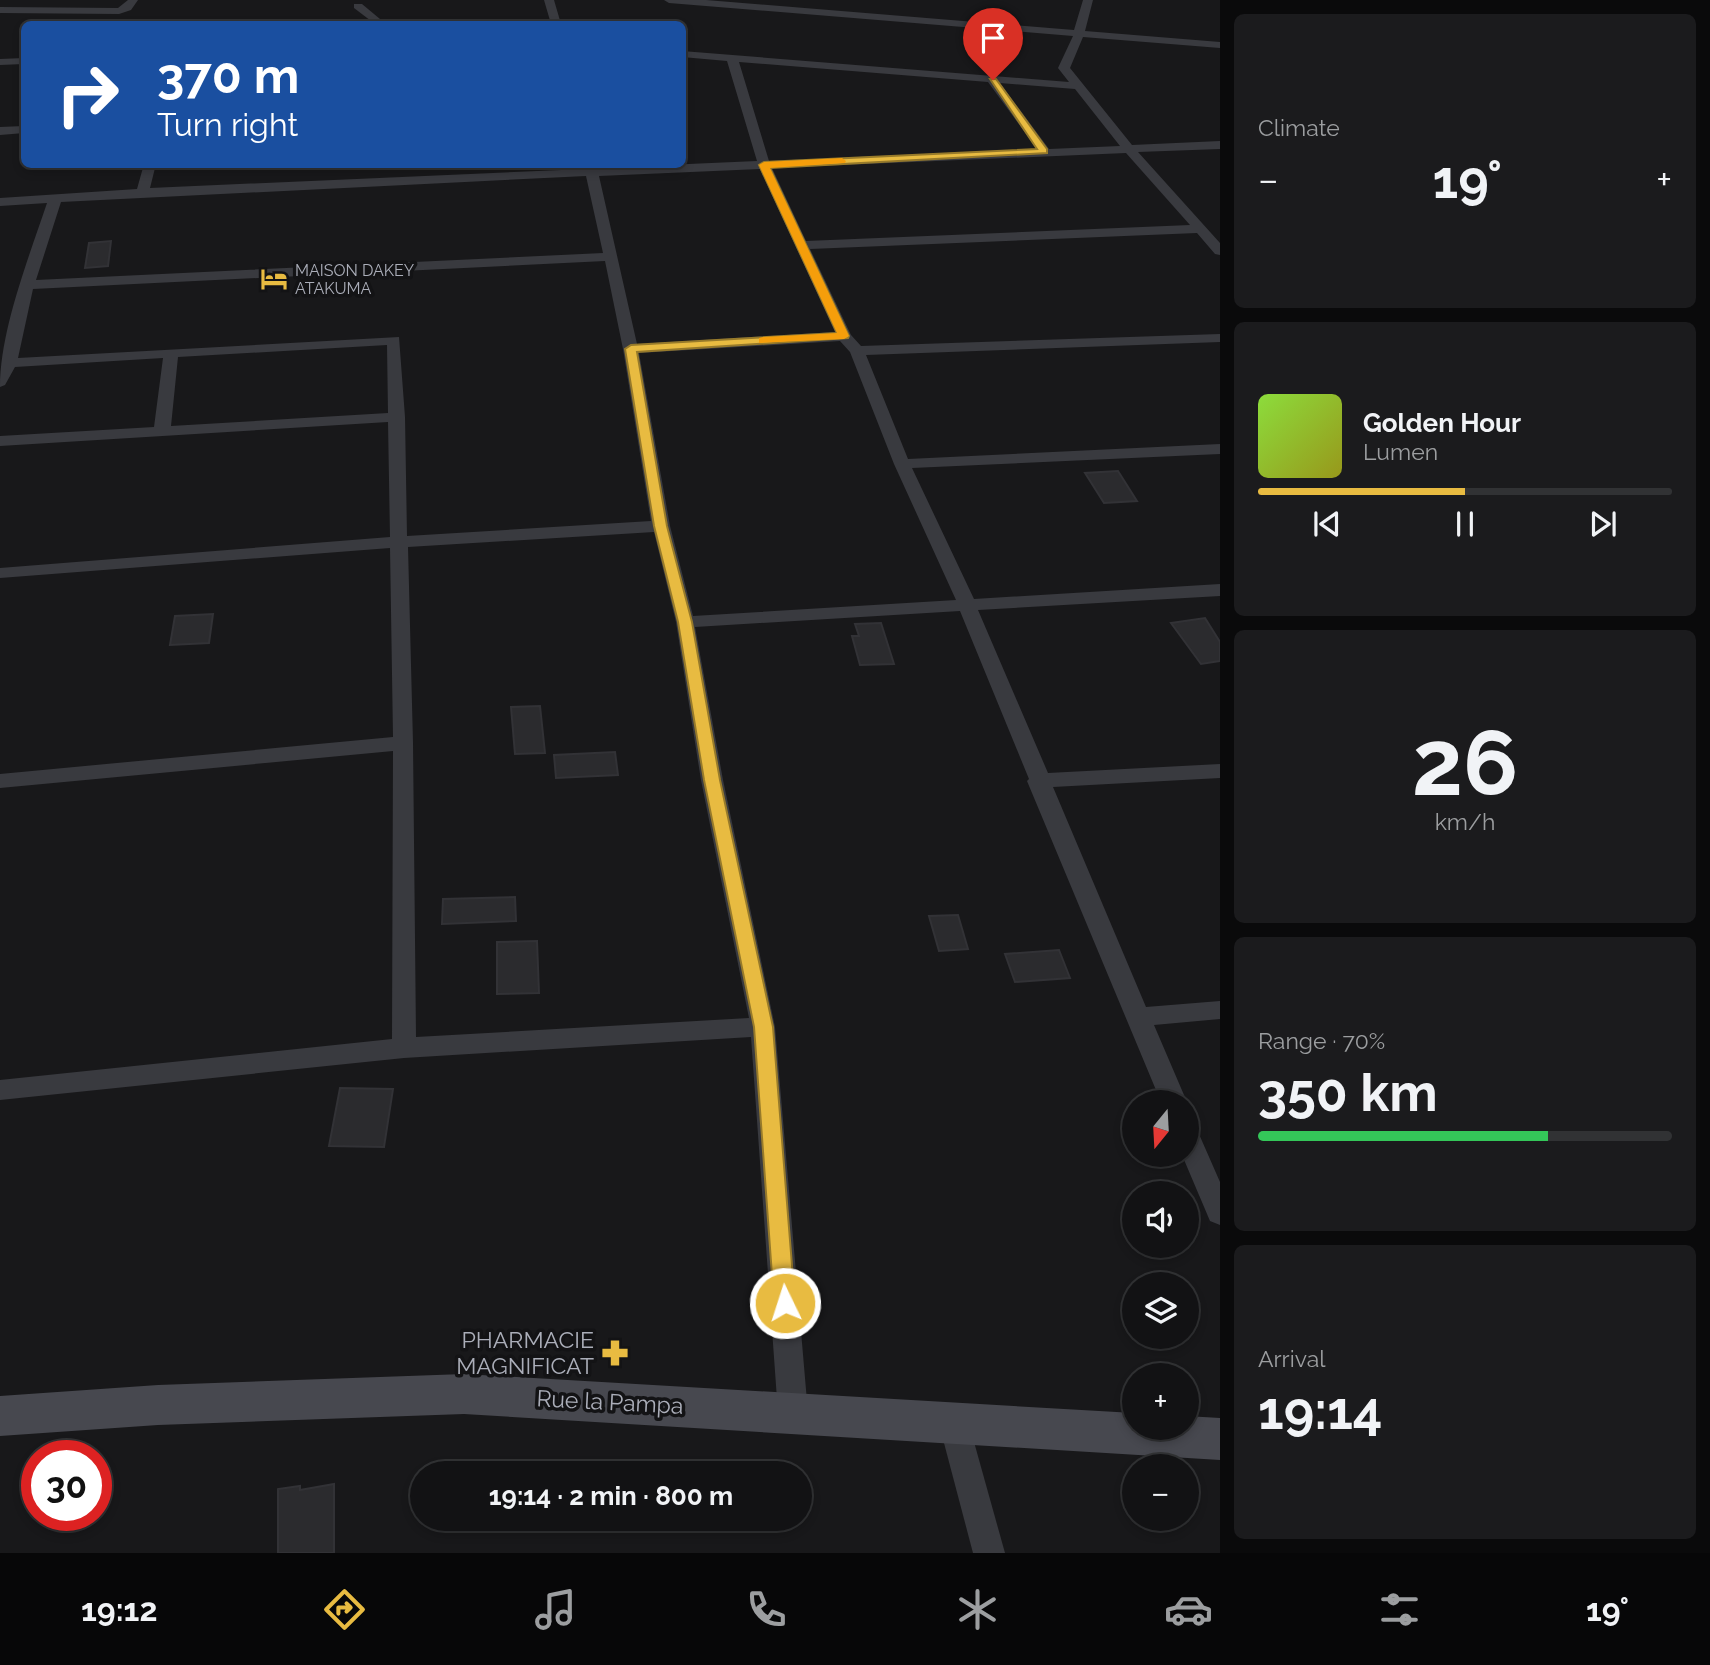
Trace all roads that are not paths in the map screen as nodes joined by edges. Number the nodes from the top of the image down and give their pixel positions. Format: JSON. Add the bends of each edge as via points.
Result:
{"nodes":[{"id":1,"x":11,"y":0,"type":"edge"},
{"id":2,"x":133,"y":0,"type":"edge"},
{"id":3,"x":549,"y":0,"type":"edge"},
{"id":4,"x":669,"y":0,"type":"edge"},
{"id":5,"x":1088,"y":0,"type":"edge"},
{"id":6,"x":765,"y":4,"type":"edge"},
{"id":7,"x":358,"y":6,"type":"dead end"},
{"id":8,"x":0,"y":8,"type":"edge"},
{"id":9,"x":377,"y":21,"type":"edge"},
{"id":10,"x":555,"y":21,"type":"edge"},
{"id":11,"x":1078,"y":36,"type":"junction"},
{"id":12,"x":1147,"y":40,"type":"junction"},
{"id":13,"x":1220,"y":46,"type":"edge"},
{"id":14,"x":686,"y":54,"type":"edge"},
{"id":15,"x":1220,"y":54,"type":"edge"},
{"id":16,"x":732,"y":58,"type":"junction"},
{"id":17,"x":21,"y":61,"type":"edge"},
{"id":18,"x":0,"y":62,"type":"edge"},
{"id":19,"x":993,"y":80,"type":"junction"},
{"id":20,"x":1077,"y":86,"type":"junction"},
{"id":21,"x":21,"y":130,"type":"edge"},
{"id":22,"x":0,"y":131,"type":"edge"},
{"id":23,"x":1220,"y":145,"type":"edge"},
{"id":24,"x":1128,"y":148,"type":"junction"},
{"id":25,"x":1044,"y":151,"type":"junction"},
{"id":26,"x":764,"y":165,"type":"junction"},
{"id":27,"x":686,"y":167,"type":"edge"},
{"id":28,"x":149,"y":168,"type":"edge"},
{"id":29,"x":634,"y":168,"type":"edge"},
{"id":30,"x":591,"y":169,"type":"edge"},
{"id":31,"x":142,"y":192,"type":"junction"},
{"id":32,"x":55,"y":199,"type":"junction"},
{"id":33,"x":0,"y":202,"type":"edge"},
{"id":34,"x":1202,"y":229,"type":"junction"},
{"id":35,"x":802,"y":245,"type":"junction"},
{"id":36,"x":1220,"y":251,"type":"edge"},
{"id":37,"x":608,"y":257,"type":"junction"},
{"id":38,"x":27,"y":285,"type":"junction"},
{"id":39,"x":1220,"y":338,"type":"edge"},
{"id":40,"x":850,"y":343,"type":"junction"},
{"id":41,"x":631,"y":349,"type":"junction"},
{"id":42,"x":171,"y":352,"type":"junction"},
{"id":43,"x":9,"y":363,"type":"junction"},
{"id":44,"x":0,"y":382,"type":"edge"},
{"id":45,"x":397,"y":417,"type":"junction"},
{"id":46,"x":162,"y":431,"type":"junction"},
{"id":47,"x":0,"y":441,"type":"edge"},
{"id":48,"x":1220,"y":449,"type":"edge"},
{"id":49,"x":902,"y":464,"type":"junction"},
{"id":50,"x":661,"y":526,"type":"junction"},
{"id":51,"x":399,"y":542,"type":"junction"},
{"id":52,"x":0,"y":573,"type":"edge"},
{"id":53,"x":1220,"y":590,"type":"edge"},
{"id":54,"x":967,"y":605,"type":"junction"},
{"id":55,"x":685,"y":622,"type":"junction"},
{"id":56,"x":402,"y":744,"type":"junction"},
{"id":57,"x":1220,"y":771,"type":"edge"},
{"id":58,"x":0,"y":781,"type":"edge"},
{"id":59,"x":1038,"y":781,"type":"junction"},
{"id":60,"x":1220,"y":1010,"type":"edge"},
{"id":61,"x":1137,"y":1017,"type":"junction"},
{"id":62,"x":763,"y":1027,"type":"junction"},
{"id":63,"x":404,"y":1048,"type":"junction"},
{"id":64,"x":0,"y":1090,"type":"edge"},
{"id":65,"x":1169,"y":1090,"type":"edge"},
{"id":66,"x":1199,"y":1164,"type":"edge"},
{"id":67,"x":1220,"y":1213,"type":"edge"},
{"id":68,"x":793,"y":1413,"type":"junction"},
{"id":69,"x":0,"y":1416,"type":"edge"},
{"id":70,"x":954,"y":1424,"type":"junction"},
{"id":71,"x":1220,"y":1439,"type":"edge"},
{"id":72,"x":989,"y":1553,"type":"edge"}],
"edges":[{"from":1,"to":8,"type":"street"},
{"from":2,"to":8,"type":"street","via":[[119,11]]},
{"from":3,"to":10,"type":"street"},
{"from":4,"to":6,"type":"street"},
{"from":5,"to":11,"type":"street"},
{"from":6,"to":11,"type":"street","via":[[909,15]]},
{"from":7,"to":9,"type":"street"},
{"from":11,"to":12,"type":"street"},
{"from":11,"to":20,"type":"street","via":[[1064,68]]},
{"from":12,"to":13,"type":"street"},
{"from":12,"to":15,"type":"street"},
{"from":14,"to":16,"type":"street"},
{"from":16,"to":19,"type":"street"},
{"from":16,"to":26,"type":"street"},
{"from":17,"to":18,"type":"street"},
{"from":19,"to":20,"type":"street"},
{"from":19,"to":25,"type":"street"},
{"from":20,"to":24,"type":"street"},
{"from":21,"to":22,"type":"street"},
{"from":23,"to":24,"type":"street"},
{"from":24,"to":25,"type":"street"},
{"from":24,"to":34,"type":"street"},
{"from":25,"to":26,"type":"street"},
{"from":26,"to":27,"type":"street"},
{"from":26,"to":35,"type":"street"},
{"from":28,"to":31,"type":"street"},
{"from":29,"to":30,"type":"street"},
{"from":30,"to":31,"type":"street"},
{"from":30,"to":37,"type":"street"},
{"from":31,"to":32,"type":"street"},
{"from":32,"to":33,"type":"street"},
{"from":32,"to":38,"type":"street"},
{"from":34,"to":35,"type":"street"},
{"from":34,"to":36,"type":"street"},
{"from":35,"to":40,"type":"street"},
{"from":37,"to":38,"type":"street"},
{"from":37,"to":41,"type":"street"},
{"from":38,"to":43,"type":"street"},
{"from":39,"to":40,"type":"street"},
{"from":40,"to":41,"type":"street"},
{"from":40,"to":49,"type":"street"},
{"from":41,"to":50,"type":"street"},
{"from":42,"to":43,"type":"street"},
{"from":42,"to":45,"type":"street","via":[[394,340]]},
{"from":42,"to":46,"type":"street"},
{"from":43,"to":44,"type":"street"},
{"from":45,"to":46,"type":"street"},
{"from":45,"to":51,"type":"street"},
{"from":46,"to":47,"type":"street"},
{"from":48,"to":49,"type":"street"},
{"from":49,"to":54,"type":"street"},
{"from":50,"to":51,"type":"street"},
{"from":50,"to":55,"type":"street"},
{"from":51,"to":52,"type":"street"},
{"from":51,"to":56,"type":"street"},
{"from":53,"to":54,"type":"street"},
{"from":54,"to":55,"type":"street"},
{"from":54,"to":59,"type":"street"},
{"from":55,"to":62,"type":"street"},
{"from":56,"to":58,"type":"street"},
{"from":56,"to":63,"type":"street"},
{"from":57,"to":59,"type":"street"},
{"from":59,"to":61,"type":"street"},
{"from":60,"to":61,"type":"street"},
{"from":61,"to":65,"type":"street"},
{"from":62,"to":63,"type":"street"},
{"from":62,"to":68,"type":"street"},
{"from":63,"to":64,"type":"street"},
{"from":66,"to":67,"type":"street"},
{"from":68,"to":69,"type":"street","name":"Rue la Pampa","via":[[464,1394],[158,1405]]},
{"from":68,"to":70,"type":"street","name":"Rue la Pampa"},
{"from":70,"to":71,"type":"street","name":"Rue la Pampa"},
{"from":70,"to":72,"type":"street"}]}
